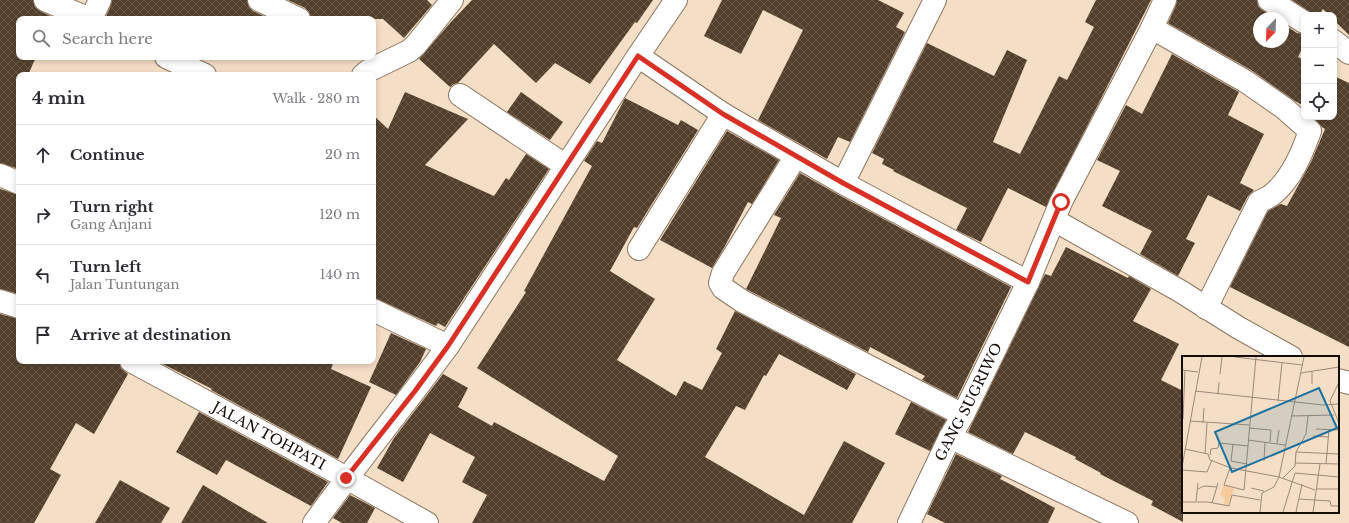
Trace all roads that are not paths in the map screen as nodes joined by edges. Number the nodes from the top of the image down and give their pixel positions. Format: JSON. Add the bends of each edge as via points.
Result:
{"nodes":[{"id":1,"x":45,"y":0,"type":"edge"},
{"id":2,"x":100,"y":0,"type":"edge"},
{"id":3,"x":259,"y":0,"type":"edge"},
{"id":4,"x":452,"y":0,"type":"edge"},
{"id":5,"x":676,"y":0,"type":"edge"},
{"id":6,"x":935,"y":0,"type":"edge"},
{"id":7,"x":1165,"y":0,"type":"edge"},
{"id":8,"x":1269,"y":0,"type":"edge"},
{"id":9,"x":83,"y":16,"type":"edge"},
{"id":10,"x":92,"y":16,"type":"edge"},
{"id":11,"x":293,"y":16,"type":"edge"},
{"id":12,"x":1301,"y":20,"type":"edge"},
{"id":13,"x":1152,"y":28,"type":"junction"},
{"id":14,"x":1337,"y":43,"type":"edge"},
{"id":15,"x":1349,"y":53,"type":"edge"},
{"id":16,"x":638,"y":56,"type":"junction"},
{"id":17,"x":172,"y":60,"type":"edge"},
{"id":18,"x":198,"y":72,"type":"edge"},
{"id":19,"x":367,"y":72,"type":"edge"},
{"id":20,"x":460,"y":95,"type":"dead end"},
{"id":21,"x":723,"y":114,"type":"junction"},
{"id":22,"x":796,"y":156,"type":"junction"},
{"id":23,"x":566,"y":166,"type":"junction"},
{"id":24,"x":0,"y":175,"type":"edge"},
{"id":25,"x":16,"y":182,"type":"edge"},
{"id":26,"x":843,"y":183,"type":"junction"},
{"id":27,"x":1054,"y":220,"type":"junction"},
{"id":28,"x":639,"y":249,"type":"dead end"},
{"id":29,"x":1028,"y":282,"type":"junction"},
{"id":30,"x":0,"y":301,"type":"edge"},
{"id":31,"x":16,"y":305,"type":"edge"},
{"id":32,"x":1206,"y":308,"type":"junction"},
{"id":33,"x":376,"y":311,"type":"edge"},
{"id":34,"x":448,"y":346,"type":"junction"},
{"id":35,"x":1289,"y":356,"type":"edge"},
{"id":36,"x":137,"y":364,"type":"edge"},
{"id":37,"x":1339,"y":380,"type":"edge"},
{"id":38,"x":1349,"y":383,"type":"edge"},
{"id":39,"x":964,"y":415,"type":"junction"},
{"id":40,"x":950,"y":437,"type":"junction"},
{"id":41,"x":346,"y":478,"type":"junction"},
{"id":42,"x":314,"y":523,"type":"edge"},
{"id":43,"x":427,"y":523,"type":"edge"},
{"id":44,"x":909,"y":523,"type":"edge"},
{"id":45,"x":1127,"y":523,"type":"edge"}],
"edges":[{"from":1,"to":9,"type":"street"},
{"from":2,"to":10,"type":"street"},
{"from":3,"to":11,"type":"street"},
{"from":4,"to":19,"type":"street","via":[[415,46]]},
{"from":5,"to":16,"type":"street"},
{"from":6,"to":26,"type":"street"},
{"from":7,"to":13,"type":"street","name":"GANG SUGRIWO"},
{"from":8,"to":12,"type":"street"},
{"from":13,"to":27,"type":"street","name":"GANG SUGRIWO"},
{"from":13,"to":32,"type":"street","via":[[1245,81],[1284,108],[1310,131],[1301,156],[1282,185],[1272,195],[1259,202]]},
{"from":14,"to":15,"type":"street"},
{"from":16,"to":21,"type":"street"},
{"from":16,"to":23,"type":"street"},
{"from":17,"to":18,"type":"street"},
{"from":20,"to":23,"type":"street"},
{"from":21,"to":22,"type":"street"},
{"from":21,"to":28,"type":"street"},
{"from":22,"to":26,"type":"street"},
{"from":22,"to":39,"type":"street","via":[[723,273],[720,283],[723,288],[742,301]]},
{"from":23,"to":34,"type":"street"},
{"from":24,"to":25,"type":"street"},
{"from":26,"to":29,"type":"street"},
{"from":27,"to":29,"type":"street","name":"GANG SUGRIWO"},
{"from":27,"to":32,"type":"street"},
{"from":29,"to":39,"type":"street","name":"GANG SUGRIWO"},
{"from":30,"to":31,"type":"street"},
{"from":32,"to":35,"type":"street"},
{"from":33,"to":34,"type":"street"},
{"from":34,"to":41,"type":"street"},
{"from":36,"to":41,"type":"street","name":"JALAN TOHPATI"},
{"from":37,"to":38,"type":"street"},
{"from":39,"to":40,"type":"street","name":"GANG SUGRIWO"},
{"from":40,"to":44,"type":"street","name":"GANG SUGRIWO"},
{"from":40,"to":45,"type":"street"},
{"from":41,"to":42,"type":"street"},
{"from":41,"to":43,"type":"street","name":"JALAN TOHPATI"}]}
